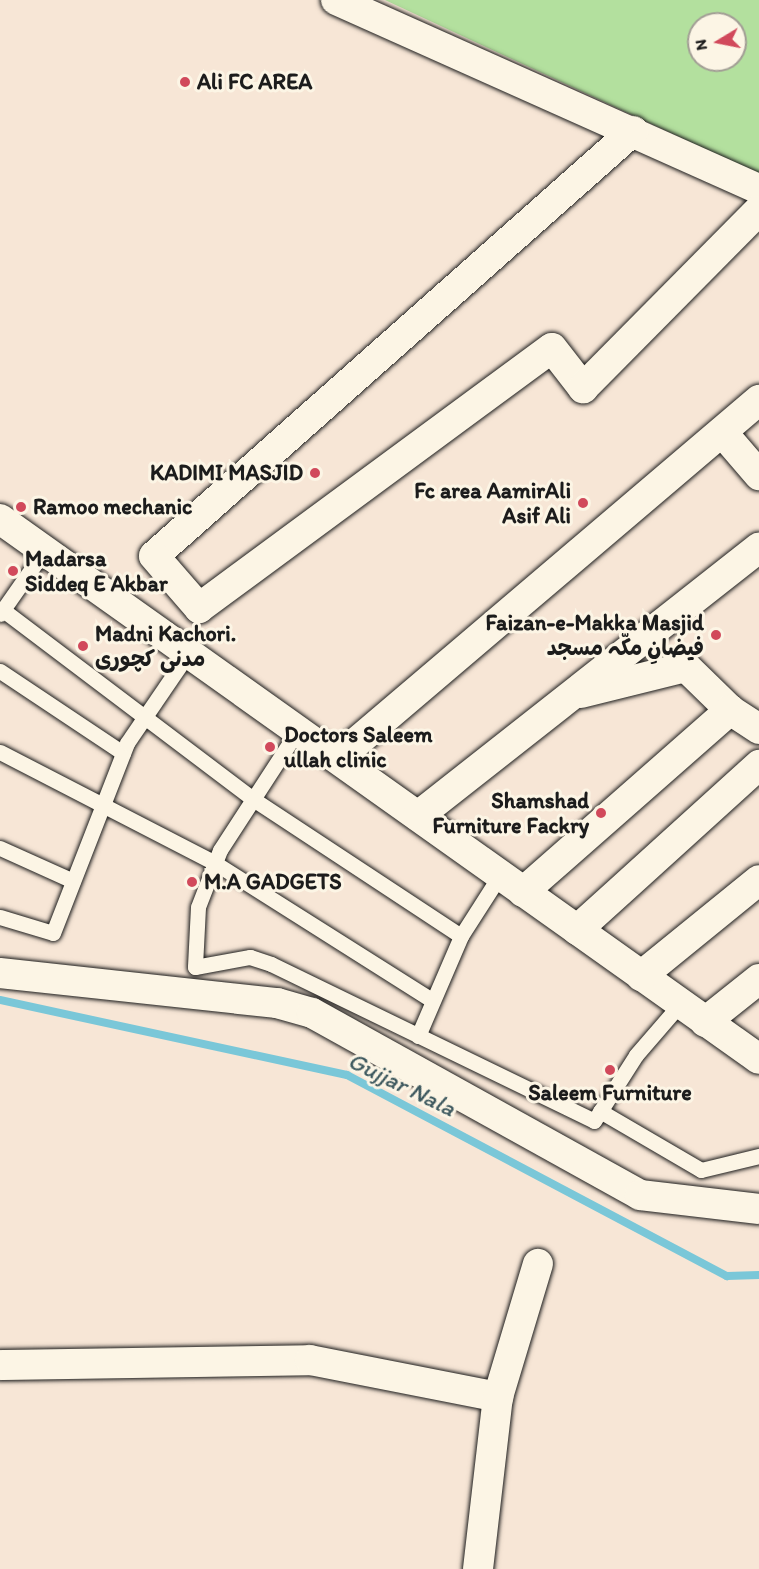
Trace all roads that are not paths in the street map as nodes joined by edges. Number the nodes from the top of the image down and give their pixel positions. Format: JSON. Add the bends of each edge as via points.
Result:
{"nodes":[{"id":1,"x":336,"y":0,"type":"edge"},
{"id":2,"x":633,"y":131,"type":"junction"},
{"id":3,"x":759,"y":189,"type":"edge"},
{"id":4,"x":759,"y":210,"type":"edge"},
{"id":5,"x":759,"y":400,"type":"edge"},
{"id":6,"x":722,"y":432,"type":"junction"},
{"id":7,"x":759,"y":475,"type":"edge"},
{"id":8,"x":0,"y":519,"type":"edge"},
{"id":9,"x":759,"y":548,"type":"edge"},
{"id":10,"x":44,"y":551,"type":"junction"},
{"id":11,"x":2,"y":612,"type":"edge"},
{"id":12,"x":189,"y":652,"type":"junction"},
{"id":13,"x":0,"y":671,"type":"edge"},
{"id":14,"x":572,"y":695,"type":"junction"},
{"id":15,"x":730,"y":710,"type":"junction"},
{"id":16,"x":141,"y":716,"type":"junction"},
{"id":17,"x":759,"y":729,"type":"edge"},
{"id":18,"x":298,"y":730,"type":"junction"},
{"id":19,"x":0,"y":752,"type":"edge"},
{"id":20,"x":123,"y":753,"type":"junction"},
{"id":21,"x":338,"y":758,"type":"junction"},
{"id":22,"x":759,"y":765,"type":"edge"},
{"id":23,"x":253,"y":799,"type":"junction"},
{"id":24,"x":103,"y":804,"type":"junction"},
{"id":25,"x":418,"y":816,"type":"junction"},
{"id":26,"x":0,"y":848,"type":"edge"},
{"id":27,"x":215,"y":863,"type":"junction"},
{"id":28,"x":759,"y":880,"type":"edge"},
{"id":29,"x":73,"y":881,"type":"junction"},
{"id":30,"x":512,"y":883,"type":"junction"},
{"id":31,"x":0,"y":917,"type":"edge"},
{"id":32,"x":577,"y":930,"type":"junction"},
{"id":33,"x":461,"y":936,"type":"junction"},
{"id":34,"x":0,"y":973,"type":"edge"},
{"id":35,"x":641,"y":976,"type":"junction"},
{"id":36,"x":759,"y":979,"type":"edge"},
{"id":37,"x":432,"y":1000,"type":"junction"},
{"id":38,"x":680,"y":1004,"type":"junction"},
{"id":39,"x":705,"y":1022,"type":"junction"},
{"id":40,"x":418,"y":1036,"type":"junction"},
{"id":41,"x":759,"y":1059,"type":"edge"},
{"id":42,"x":600,"y":1111,"type":"junction"},
{"id":43,"x":759,"y":1156,"type":"edge"},
{"id":44,"x":759,"y":1209,"type":"edge"},
{"id":45,"x":538,"y":1264,"type":"dead end"},
{"id":46,"x":0,"y":1365,"type":"edge"},
{"id":47,"x":498,"y":1397,"type":"junction"},
{"id":48,"x":478,"y":1569,"type":"edge"}],
"edges":[{"from":1,"to":2,"type":"street"},
{"from":2,"to":3,"type":"street"},
{"from":2,"to":4,"type":"street","via":[[154,556],[199,608],[552,348],[583,388]]},
{"from":5,"to":6,"type":"street"},
{"from":6,"to":7,"type":"street"},
{"from":6,"to":21,"type":"street"},
{"from":8,"to":10,"type":"street"},
{"from":9,"to":14,"type":"street"},
{"from":10,"to":11,"type":"lane"},
{"from":10,"to":12,"type":"street"},
{"from":11,"to":16,"type":"lane"},
{"from":12,"to":16,"type":"lane"},
{"from":12,"to":18,"type":"street"},
{"from":13,"to":20,"type":"lane"},
{"from":14,"to":15,"type":"street","via":[[686,667]]},
{"from":14,"to":25,"type":"street"},
{"from":15,"to":17,"type":"street"},
{"from":15,"to":30,"type":"street"},
{"from":16,"to":20,"type":"lane"},
{"from":16,"to":23,"type":"lane"},
{"from":18,"to":21,"type":"street"},
{"from":18,"to":23,"type":"lane"},
{"from":19,"to":24,"type":"lane"},
{"from":20,"to":24,"type":"lane"},
{"from":21,"to":25,"type":"street"},
{"from":22,"to":32,"type":"street"},
{"from":23,"to":27,"type":"lane"},
{"from":23,"to":33,"type":"lane"},
{"from":24,"to":27,"type":"lane"},
{"from":24,"to":29,"type":"lane"},
{"from":25,"to":30,"type":"street"},
{"from":26,"to":29,"type":"lane"},
{"from":27,"to":37,"type":"lane"},
{"from":27,"to":40,"type":"lane","via":[[198,906],[195,967],[250,957]]},
{"from":28,"to":35,"type":"street"},
{"from":29,"to":31,"type":"lane","via":[[53,933]]},
{"from":30,"to":32,"type":"street"},
{"from":30,"to":33,"type":"lane"},
{"from":32,"to":35,"type":"street"},
{"from":33,"to":37,"type":"lane"},
{"from":34,"to":44,"type":"street","via":[[277,1003],[312,1013],[640,1195]]},
{"from":35,"to":38,"type":"street"},
{"from":36,"to":39,"type":"street"},
{"from":37,"to":40,"type":"lane"},
{"from":38,"to":39,"type":"street"},
{"from":38,"to":42,"type":"lane","via":[[636,1055]]},
{"from":39,"to":41,"type":"street"},
{"from":40,"to":42,"type":"lane","via":[[594,1121]]},
{"from":42,"to":43,"type":"lane","via":[[701,1170]]},
{"from":45,"to":47,"type":"street"},
{"from":46,"to":47,"type":"street","via":[[309,1360]]},
{"from":47,"to":48,"type":"street"}]}
